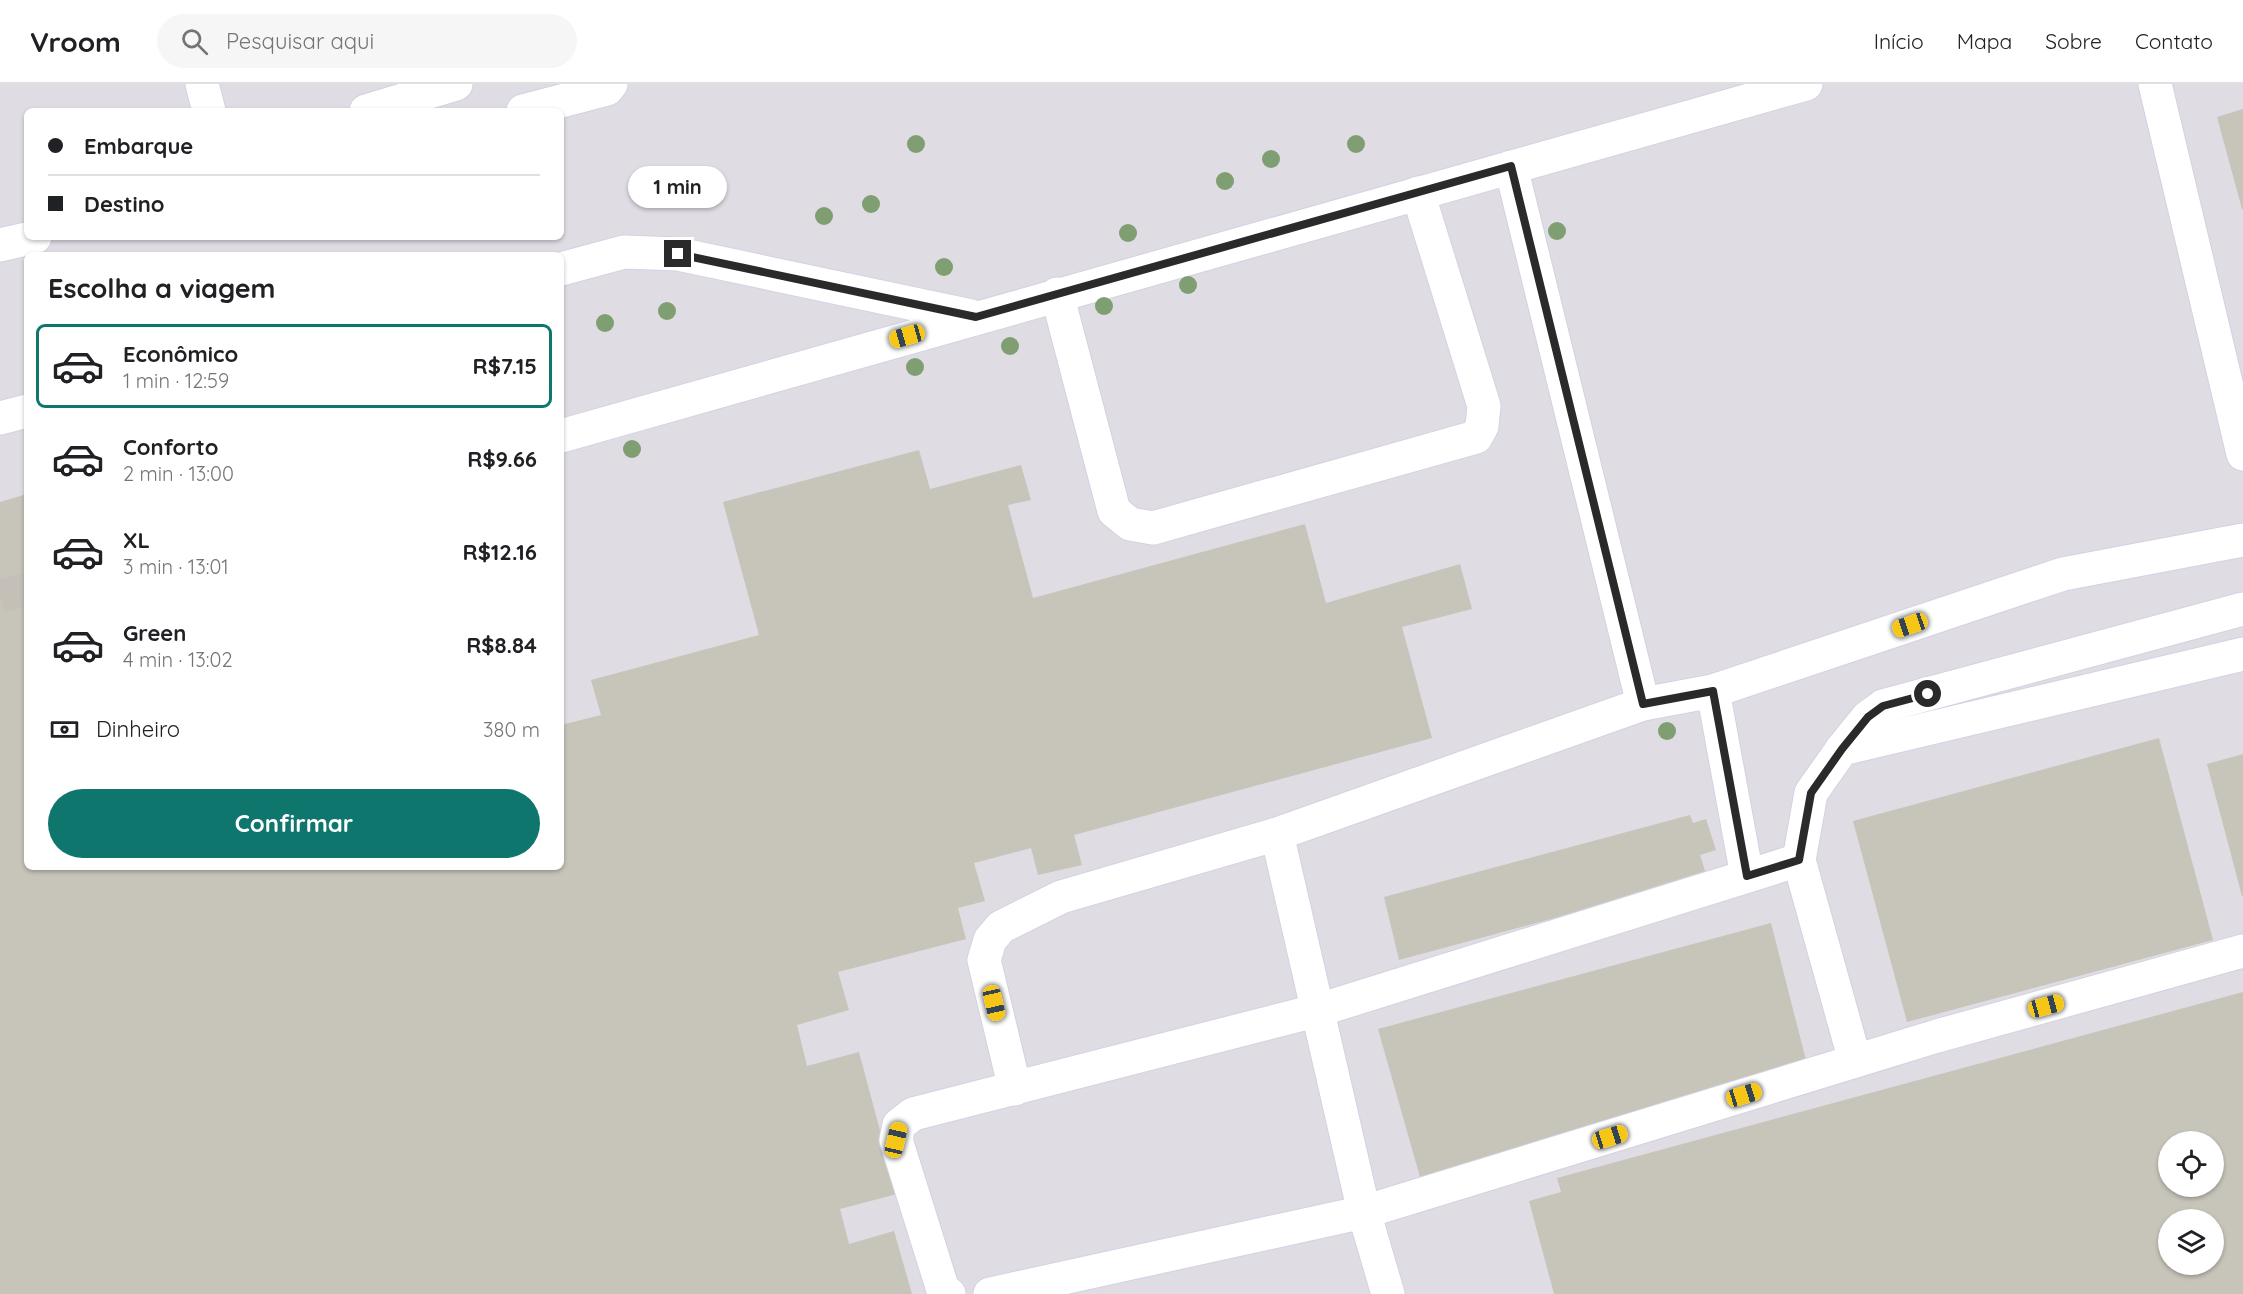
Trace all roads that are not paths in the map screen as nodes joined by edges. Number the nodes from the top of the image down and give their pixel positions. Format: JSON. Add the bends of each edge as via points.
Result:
{"nodes":[{"id":1,"x":202,"y":84,"type":"edge"},
{"id":2,"x":456,"y":84,"type":"edge"},
{"id":3,"x":611,"y":84,"type":"edge"},
{"id":4,"x":1806,"y":84,"type":"edge"},
{"id":5,"x":2155,"y":84,"type":"edge"},
{"id":6,"x":208,"y":108,"type":"edge"},
{"id":7,"x":376,"y":108,"type":"edge"},
{"id":8,"x":534,"y":108,"type":"edge"},
{"id":9,"x":1511,"y":166,"type":"junction"},
{"id":10,"x":1418,"y":193,"type":"junction"},
{"id":11,"x":24,"y":240,"type":"edge"},
{"id":12,"x":0,"y":245,"type":"edge"},
{"id":13,"x":564,"y":268,"type":"edge"},
{"id":14,"x":1057,"y":294,"type":"junction"},
{"id":15,"x":976,"y":317,"type":"junction"},
{"id":16,"x":24,"y":412,"type":"edge"},
{"id":17,"x":0,"y":418,"type":"edge"},
{"id":18,"x":564,"y":435,"type":"edge"},
{"id":19,"x":2243,"y":454,"type":"edge"},
{"id":20,"x":2243,"y":540,"type":"edge"},
{"id":21,"x":2243,"y":609,"type":"edge"},
{"id":22,"x":2243,"y":654,"type":"edge"},
{"id":23,"x":1713,"y":691,"type":"junction"},
{"id":24,"x":1643,"y":704,"type":"junction"},
{"id":25,"x":1842,"y":749,"type":"junction"},
{"id":26,"x":1277,"y":834,"type":"junction"},
{"id":27,"x":1799,"y":860,"type":"junction"},
{"id":28,"x":1747,"y":876,"type":"junction"},
{"id":29,"x":2243,"y":951,"type":"edge"},
{"id":30,"x":1319,"y":1010,"type":"junction"},
{"id":31,"x":1855,"y":1061,"type":"junction"},
{"id":32,"x":1014,"y":1089,"type":"junction"},
{"id":33,"x":1364,"y":1212,"type":"junction"},
{"id":34,"x":949,"y":1294,"type":"edge"},
{"id":35,"x":990,"y":1294,"type":"edge"},
{"id":36,"x":1388,"y":1294,"type":"edge"}],
"edges":[{"from":1,"to":6,"type":"lane"},
{"from":2,"to":7,"type":"lane"},
{"from":3,"to":8,"type":"lane","via":[[607,89]]},
{"from":4,"to":9,"type":"lane"},
{"from":5,"to":19,"type":"lane"},
{"from":9,"to":10,"type":"lane"},
{"from":9,"to":24,"type":"lane"},
{"from":10,"to":14,"type":"lane"},
{"from":10,"to":14,"type":"lane","via":[[1484,406],[1482,426],[1476,437],[1153,528],[1130,524],[1114,511]]},
{"from":11,"to":12,"type":"lane"},
{"from":13,"to":15,"type":"lane","via":[[624,252],[678,254]]},
{"from":14,"to":15,"type":"lane"},
{"from":15,"to":18,"type":"lane"},
{"from":16,"to":17,"type":"lane"},
{"from":20,"to":23,"type":"lane","via":[[2063,574]]},
{"from":21,"to":25,"type":"lane","via":[[1883,706],[1868,717]]},
{"from":22,"to":25,"type":"lane"},
{"from":23,"to":24,"type":"lane"},
{"from":23,"to":28,"type":"lane"},
{"from":24,"to":26,"type":"lane"},
{"from":25,"to":27,"type":"lane","via":[[1811,793]]},
{"from":26,"to":30,"type":"lane"},
{"from":26,"to":32,"type":"lane","via":[[1061,897],[1001,927],[990,940],[984,960]]},
{"from":27,"to":28,"type":"lane"},
{"from":27,"to":31,"type":"lane"},
{"from":28,"to":30,"type":"lane"},
{"from":29,"to":31,"type":"lane"},
{"from":30,"to":32,"type":"lane"},
{"from":30,"to":33,"type":"lane"},
{"from":31,"to":33,"type":"lane"},
{"from":32,"to":34,"type":"lane","via":[[913,1114],[899,1125],[896,1140],[944,1290]]},
{"from":33,"to":35,"type":"lane"},
{"from":33,"to":36,"type":"lane"}]}
